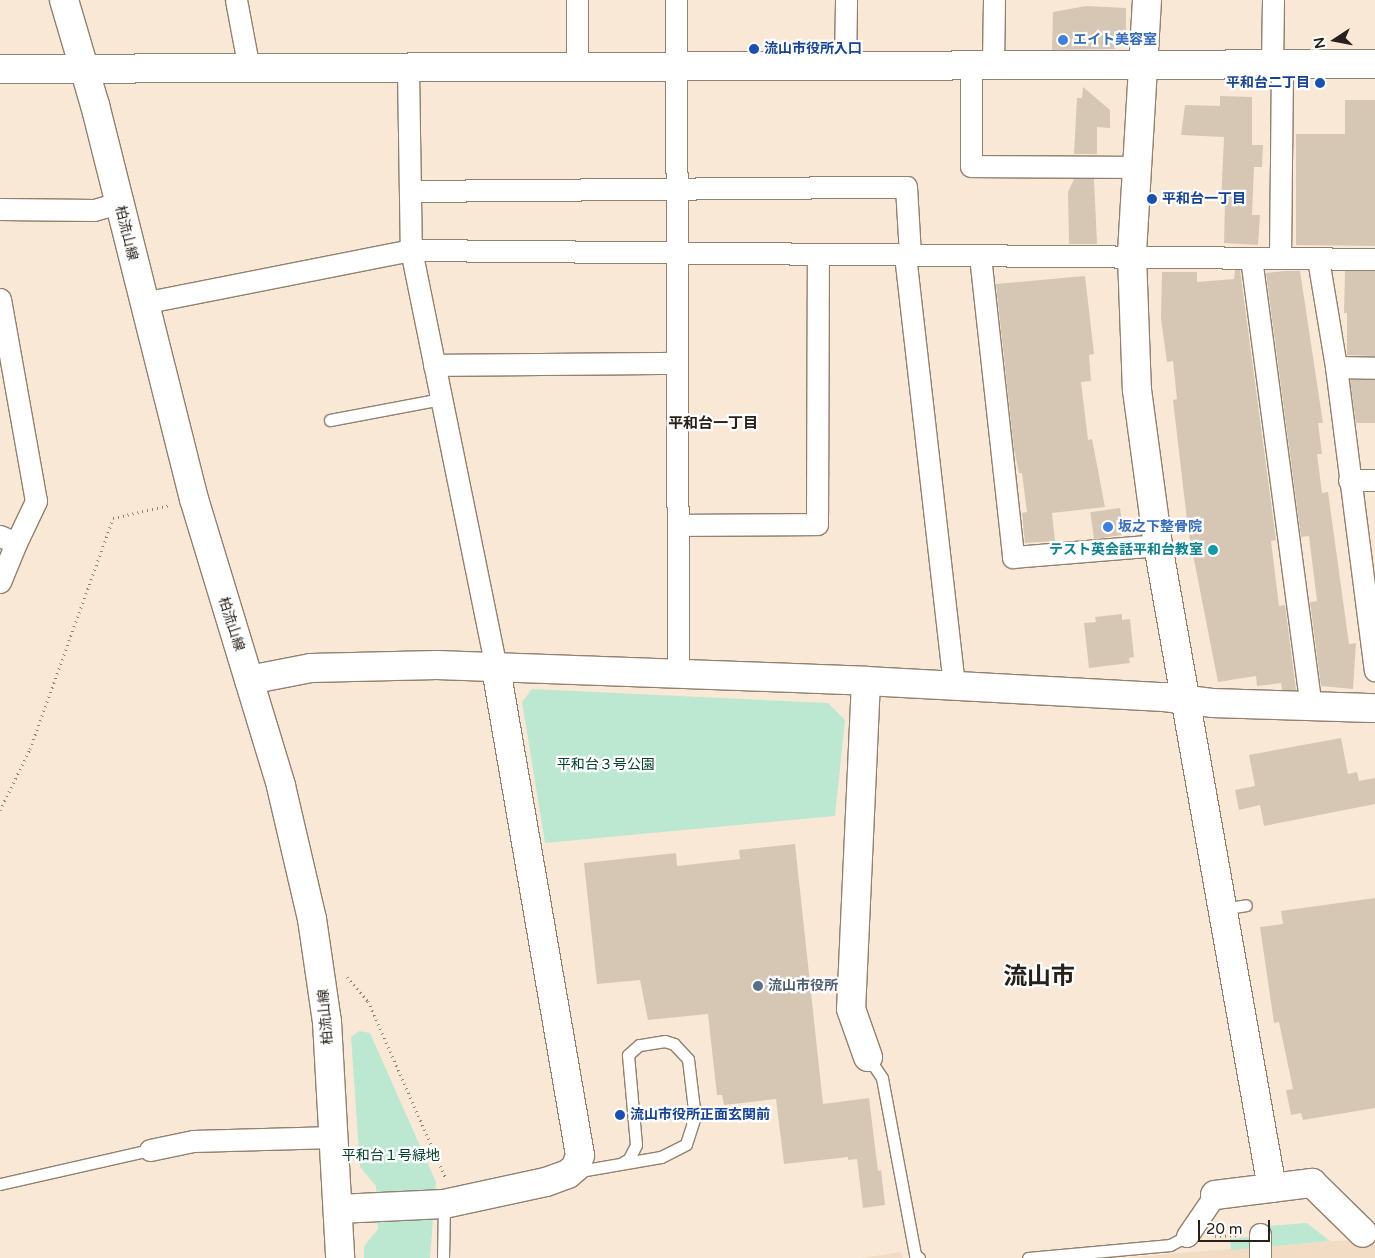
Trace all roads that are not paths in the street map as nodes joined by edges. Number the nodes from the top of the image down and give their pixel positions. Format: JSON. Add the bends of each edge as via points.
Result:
{"nodes":[{"id":1,"x":64,"y":0,"type":"edge"},
{"id":2,"x":236,"y":0,"type":"edge"},
{"id":3,"x":578,"y":0,"type":"edge"},
{"id":4,"x":676,"y":0,"type":"edge"},
{"id":5,"x":846,"y":0,"type":"edge"},
{"id":6,"x":994,"y":0,"type":"edge"},
{"id":7,"x":1147,"y":0,"type":"edge"},
{"id":8,"x":1273,"y":0,"type":"edge"},
{"id":9,"x":1143,"y":64,"type":"junction"},
{"id":10,"x":1277,"y":64,"type":"junction"},
{"id":11,"x":1375,"y":64,"type":"edge"},
{"id":12,"x":982,"y":65,"type":"junction"},
{"id":13,"x":845,"y":66,"type":"junction"},
{"id":14,"x":577,"y":67,"type":"junction"},
{"id":15,"x":676,"y":67,"type":"junction"},
{"id":16,"x":83,"y":68,"type":"junction"},
{"id":17,"x":0,"y":69,"type":"edge"},
{"id":18,"x":249,"y":69,"type":"junction"},
{"id":19,"x":408,"y":69,"type":"junction"},
{"id":20,"x":1136,"y":167,"type":"junction"},
{"id":21,"x":676,"y":188,"type":"junction"},
{"id":22,"x":410,"y":191,"type":"junction"},
{"id":23,"x":118,"y":203,"type":"junction"},
{"id":24,"x":0,"y":209,"type":"edge"},
{"id":25,"x":411,"y":250,"type":"junction"},
{"id":26,"x":677,"y":254,"type":"junction"},
{"id":27,"x":907,"y":255,"type":"junction"},
{"id":28,"x":818,"y":256,"type":"junction"},
{"id":29,"x":980,"y":256,"type":"junction"},
{"id":30,"x":1132,"y":256,"type":"junction"},
{"id":31,"x":1280,"y":257,"type":"junction"},
{"id":32,"x":1251,"y":258,"type":"junction"},
{"id":33,"x":1318,"y":258,"type":"junction"},
{"id":34,"x":1375,"y":259,"type":"edge"},
{"id":35,"x":0,"y":299,"type":"edge"},
{"id":36,"x":143,"y":303,"type":"junction"},
{"id":37,"x":677,"y":364,"type":"junction"},
{"id":38,"x":434,"y":365,"type":"junction"},
{"id":39,"x":1336,"y":367,"type":"junction"},
{"id":40,"x":1375,"y":368,"type":"edge"},
{"id":41,"x":441,"y":399,"type":"junction"},
{"id":42,"x":330,"y":420,"type":"dead end"},
{"id":43,"x":1349,"y":480,"type":"junction"},
{"id":44,"x":1375,"y":480,"type":"edge"},
{"id":45,"x":678,"y":525,"type":"junction"},
{"id":46,"x":8,"y":540,"type":"edge"},
{"id":47,"x":1158,"y":545,"type":"junction"},
{"id":48,"x":0,"y":582,"type":"edge"},
{"id":49,"x":1370,"y":600,"type":"edge"},
{"id":50,"x":496,"y":667,"type":"junction"},
{"id":51,"x":1375,"y":671,"type":"edge"},
{"id":52,"x":678,"y":673,"type":"junction"},
{"id":53,"x":249,"y":680,"type":"junction"},
{"id":54,"x":866,"y":681,"type":"junction"},
{"id":55,"x":954,"y":686,"type":"junction"},
{"id":56,"x":1185,"y":700,"type":"junction"},
{"id":57,"x":1311,"y":706,"type":"junction"},
{"id":58,"x":1375,"y":708,"type":"edge"},
{"id":59,"x":868,"y":1057,"type":"joint"},
{"id":60,"x":334,"y":1137,"type":"junction"},
{"id":61,"x":150,"y":1150,"type":"joint"},
{"id":62,"x":622,"y":1163,"type":"junction"},
{"id":63,"x":568,"y":1174,"type":"junction"},
{"id":64,"x":0,"y":1184,"type":"edge"},
{"id":65,"x":1272,"y":1188,"type":"junction"},
{"id":66,"x":1215,"y":1196,"type":"joint"},
{"id":67,"x":444,"y":1204,"type":"junction"},
{"id":68,"x":338,"y":1209,"type":"junction"},
{"id":69,"x":1369,"y":1232,"type":"edge"},
{"id":70,"x":1260,"y":1234,"type":"dead end"},
{"id":71,"x":1197,"y":1236,"type":"joint"},
{"id":72,"x":340,"y":1258,"type":"edge"},
{"id":73,"x":443,"y":1258,"type":"edge"},
{"id":74,"x":919,"y":1258,"type":"edge"},
{"id":75,"x":1028,"y":1258,"type":"edge"},
{"id":76,"x":1260,"y":1258,"type":"edge"}],
"edges":[{"from":1,"to":16,"type":"street","name":"柏流山線"},
{"from":2,"to":18,"type":"street"},
{"from":3,"to":14,"type":"street"},
{"from":4,"to":15,"type":"street"},
{"from":5,"to":13,"type":"street"},
{"from":6,"to":12,"type":"street"},
{"from":7,"to":9,"type":"street"},
{"from":8,"to":10,"type":"street"},
{"from":9,"to":10,"type":"street"},
{"from":9,"to":12,"type":"street"},
{"from":9,"to":20,"type":"street"},
{"from":10,"to":11,"type":"street"},
{"from":10,"to":31,"type":"street"},
{"from":12,"to":13,"type":"street"},
{"from":12,"to":20,"type":"street","via":[[971,166]]},
{"from":13,"to":15,"type":"street"},
{"from":14,"to":15,"type":"street"},
{"from":14,"to":19,"type":"street"},
{"from":15,"to":21,"type":"street"},
{"from":16,"to":17,"type":"street"},
{"from":16,"to":18,"type":"street"},
{"from":16,"to":23,"type":"street","name":"柏流山線"},
{"from":18,"to":19,"type":"street"},
{"from":19,"to":22,"type":"street"},
{"from":20,"to":30,"type":"street"},
{"from":21,"to":22,"type":"street"},
{"from":21,"to":26,"type":"street"},
{"from":21,"to":27,"type":"street","via":[[906,186]]},
{"from":22,"to":25,"type":"street"},
{"from":23,"to":24,"type":"street","via":[[94,210]]},
{"from":23,"to":36,"type":"street","name":"柏流山線"},
{"from":25,"to":26,"type":"street"},
{"from":25,"to":36,"type":"street"},
{"from":25,"to":38,"type":"street"},
{"from":26,"to":28,"type":"street"},
{"from":26,"to":37,"type":"street"},
{"from":27,"to":28,"type":"street"},
{"from":27,"to":29,"type":"street"},
{"from":27,"to":55,"type":"street"},
{"from":28,"to":45,"type":"street","via":[[817,524]]},
{"from":29,"to":30,"type":"street"},
{"from":29,"to":47,"type":"street","via":[[1013,557]]},
{"from":30,"to":32,"type":"street"},
{"from":30,"to":47,"type":"street","via":[[1137,390]]},
{"from":31,"to":32,"type":"street"},
{"from":31,"to":33,"type":"street"},
{"from":32,"to":57,"type":"street"},
{"from":33,"to":34,"type":"street"},
{"from":33,"to":39,"type":"street"},
{"from":35,"to":46,"type":"street","via":[[36,501]]},
{"from":36,"to":53,"type":"street","name":"柏流山線","via":[[196,508]]},
{"from":37,"to":38,"type":"street"},
{"from":37,"to":45,"type":"street"},
{"from":38,"to":41,"type":"street"},
{"from":39,"to":40,"type":"street"},
{"from":39,"to":43,"type":"street"},
{"from":41,"to":42,"type":"lane"},
{"from":41,"to":50,"type":"street"},
{"from":43,"to":44,"type":"street"},
{"from":43,"to":49,"type":"street"},
{"from":45,"to":52,"type":"street"},
{"from":46,"to":48,"type":"street"},
{"from":47,"to":56,"type":"street"},
{"from":49,"to":51,"type":"street"},
{"from":50,"to":52,"type":"street"},
{"from":50,"to":53,"type":"street","via":[[358,665],[283,672]]},
{"from":50,"to":63,"type":"street","via":[[579,1142],[580,1156],[576,1167]]},
{"from":52,"to":54,"type":"street"},
{"from":53,"to":60,"type":"street","name":"柏流山線","via":[[281,786],[322,971]]},
{"from":54,"to":55,"type":"street"},
{"from":54,"to":59,"type":"street","via":[[850,1009]]},
{"from":55,"to":56,"type":"street"},
{"from":56,"to":57,"type":"street"},
{"from":56,"to":65,"type":"street","via":[[1234,907]]},
{"from":57,"to":58,"type":"street"},
{"from":59,"to":74,"type":"lane","via":[[882,1078],[915,1255]]},
{"from":60,"to":61,"type":"street","via":[[193,1141]]},
{"from":60,"to":68,"type":"street","name":"柏流山線"},
{"from":61,"to":64,"type":"lane"},
{"from":62,"to":62,"type":"lane","via":[[636,1145],[628,1055],[639,1045],[665,1041],[674,1044],[688,1059],[695,1118],[692,1132],[686,1144],[676,1152]]},
{"from":62,"to":63,"type":"lane"},
{"from":63,"to":67,"type":"street","via":[[546,1182]]},
{"from":65,"to":66,"type":"street"},
{"from":65,"to":69,"type":"street","via":[[1312,1183]]},
{"from":66,"to":71,"type":"street"},
{"from":67,"to":68,"type":"street"},
{"from":67,"to":73,"type":"lane"},
{"from":68,"to":72,"type":"street","name":"柏流山線"},
{"from":70,"to":76,"type":"street"},
{"from":71,"to":75,"type":"lane","via":[[1170,1244]]}]}
